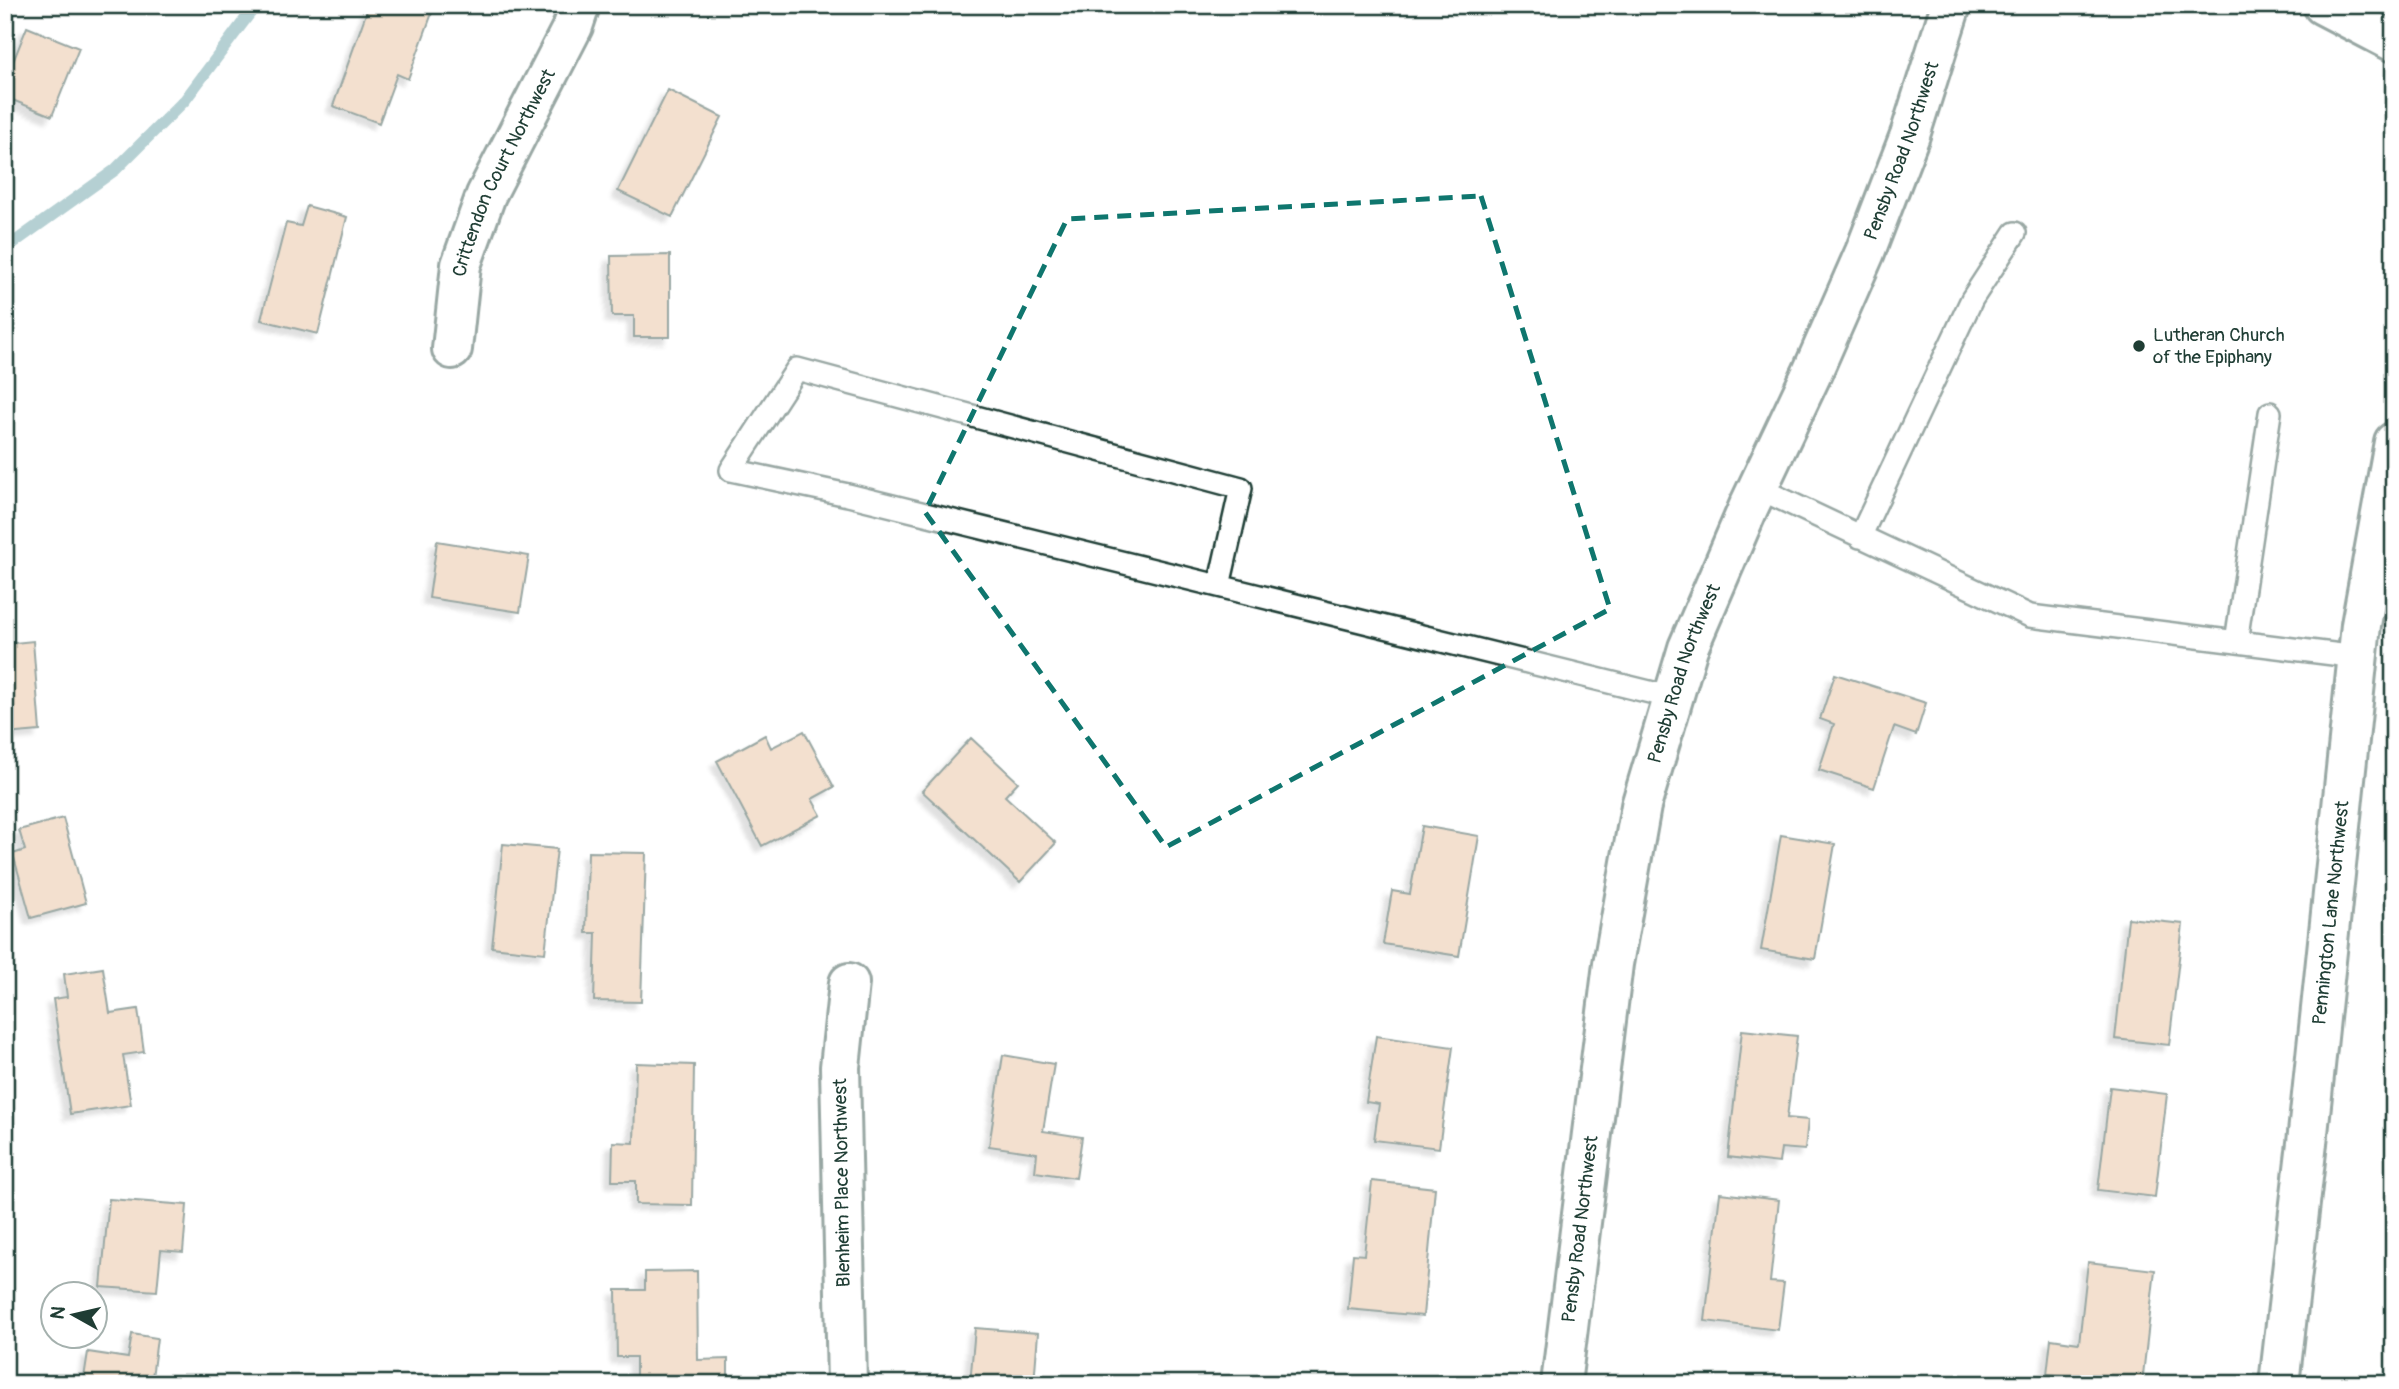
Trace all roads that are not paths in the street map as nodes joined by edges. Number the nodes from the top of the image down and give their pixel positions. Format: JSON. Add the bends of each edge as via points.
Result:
{"nodes":[{"id":1,"x":580,"y":5,"type":"edge"},
{"id":2,"x":1951,"y":5,"type":"edge"},
{"id":3,"x":2323,"y":5,"type":"edge"},
{"id":4,"x":2394,"y":42,"type":"edge"},
{"id":5,"x":2015,"y":233,"type":"dead end"},
{"id":6,"x":452,"y":349,"type":"dead end"},
{"id":7,"x":2270,"y":413,"type":"dead end"},
{"id":8,"x":2394,"y":442,"type":"edge"},
{"id":9,"x":1758,"y":488,"type":"junction"},
{"id":10,"x":1860,"y":537,"type":"junction"},
{"id":11,"x":1219,"y":586,"type":"junction"},
{"id":12,"x":2236,"y":642,"type":"junction"},
{"id":13,"x":2357,"y":657,"type":"junction"},
{"id":14,"x":1674,"y":698,"type":"junction"},
{"id":15,"x":849,"y":984,"type":"dead end"},
{"id":16,"x":847,"y":1384,"type":"edge"},
{"id":17,"x":1561,"y":1384,"type":"edge"},
{"id":18,"x":2279,"y":1384,"type":"edge"}],
"edges":[{"from":1,"to":6,"type":"street","name":"Crittendon Court Northwest","via":[[482,206],[461,265]]},
{"from":2,"to":9,"type":"street","name":"Pensby Road Northwest","via":[[1910,135],[1865,252]]},
{"from":3,"to":4,"type":"street"},
{"from":5,"to":10,"type":"lane","via":[[1972,299]]},
{"from":7,"to":12,"type":"lane"},
{"from":8,"to":13,"type":"street","name":"Pennington Lane Northwest"},
{"from":9,"to":10,"type":"lane"},
{"from":9,"to":14,"type":"street","name":"Pensby Road Northwest","via":[[1688,648]]},
{"from":10,"to":12,"type":"lane","via":[[2031,616]]},
{"from":11,"to":11,"type":"lane","via":[[848,495],[731,470],[797,369],[1241,488]]},
{"from":11,"to":14,"type":"lane"},
{"from":12,"to":13,"type":"lane"},
{"from":13,"to":18,"type":"street","name":"Pennington Lane Northwest"},
{"from":14,"to":17,"type":"street","name":"Pensby Road Northwest","via":[[1641,806],[1612,964]]},
{"from":15,"to":16,"type":"street","name":"Blenheim Place Northwest","via":[[840,1067]]}]}
